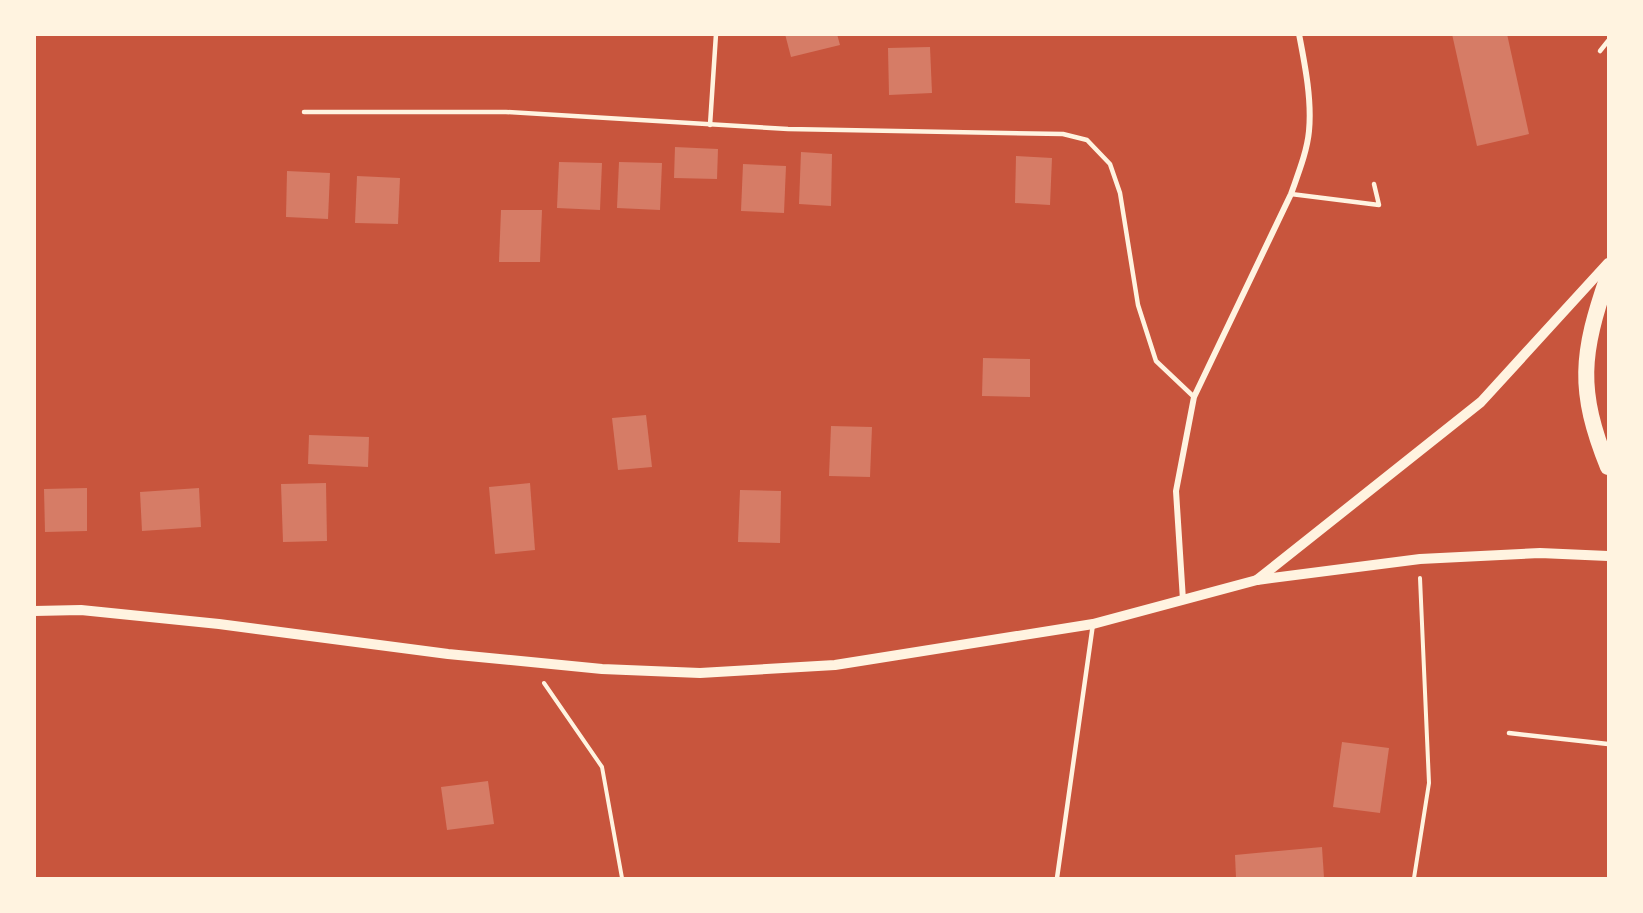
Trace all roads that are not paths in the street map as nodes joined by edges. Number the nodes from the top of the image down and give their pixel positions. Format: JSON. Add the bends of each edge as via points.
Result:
{"nodes":[{"id":1,"x":716,"y":34,"type":"edge"},
{"id":2,"x":1299,"y":34,"type":"edge"},
{"id":3,"x":1608,"y":41,"type":"edge"},
{"id":4,"x":1599,"y":51,"type":"dead end"},
{"id":5,"x":304,"y":112,"type":"dead end"},
{"id":6,"x":710,"y":125,"type":"junction"},
{"id":7,"x":1374,"y":184,"type":"dead end"},
{"id":8,"x":1291,"y":194,"type":"junction"},
{"id":9,"x":1608,"y":263,"type":"edge"},
{"id":10,"x":1608,"y":276,"type":"edge"},
{"id":11,"x":1194,"y":397,"type":"junction"},
{"id":12,"x":1608,"y":467,"type":"edge"},
{"id":13,"x":1608,"y":556,"type":"edge"},
{"id":14,"x":1257,"y":580,"type":"junction"},
{"id":15,"x":1183,"y":600,"type":"junction"},
{"id":16,"x":34,"y":612,"type":"edge"},
{"id":17,"x":1093,"y":624,"type":"junction"},
{"id":18,"x":1509,"y":733,"type":"dead end"},
{"id":19,"x":1608,"y":744,"type":"edge"},
{"id":20,"x":1057,"y":879,"type":"edge"}],
"edges":[{"from":1,"to":6,"type":"lane"},
{"from":2,"to":8,"type":"street","via":[[1309,131]]},
{"from":3,"to":4,"type":"lane"},
{"from":5,"to":6,"type":"lane","via":[[506,112]]},
{"from":6,"to":11,"type":"lane","via":[[1063,134],[1087,140],[1110,164],[1120,193],[1138,305],[1156,361]]},
{"from":7,"to":8,"type":"lane","via":[[1378,205]]},
{"from":8,"to":11,"type":"street"},
{"from":9,"to":14,"type":"street","via":[[1481,402]]},
{"from":10,"to":12,"type":"highway","via":[[1587,351],[1585,388],[1592,427]]},
{"from":11,"to":15,"type":"street","via":[[1176,491]]},
{"from":13,"to":14,"type":"street","via":[[1540,553],[1420,559]]},
{"from":14,"to":15,"type":"street"},
{"from":15,"to":17,"type":"street"},
{"from":16,"to":17,"type":"street","via":[[81,610],[531,663],[700,673],[835,665]]},
{"from":17,"to":20,"type":"lane"},
{"from":18,"to":19,"type":"lane"}]}
